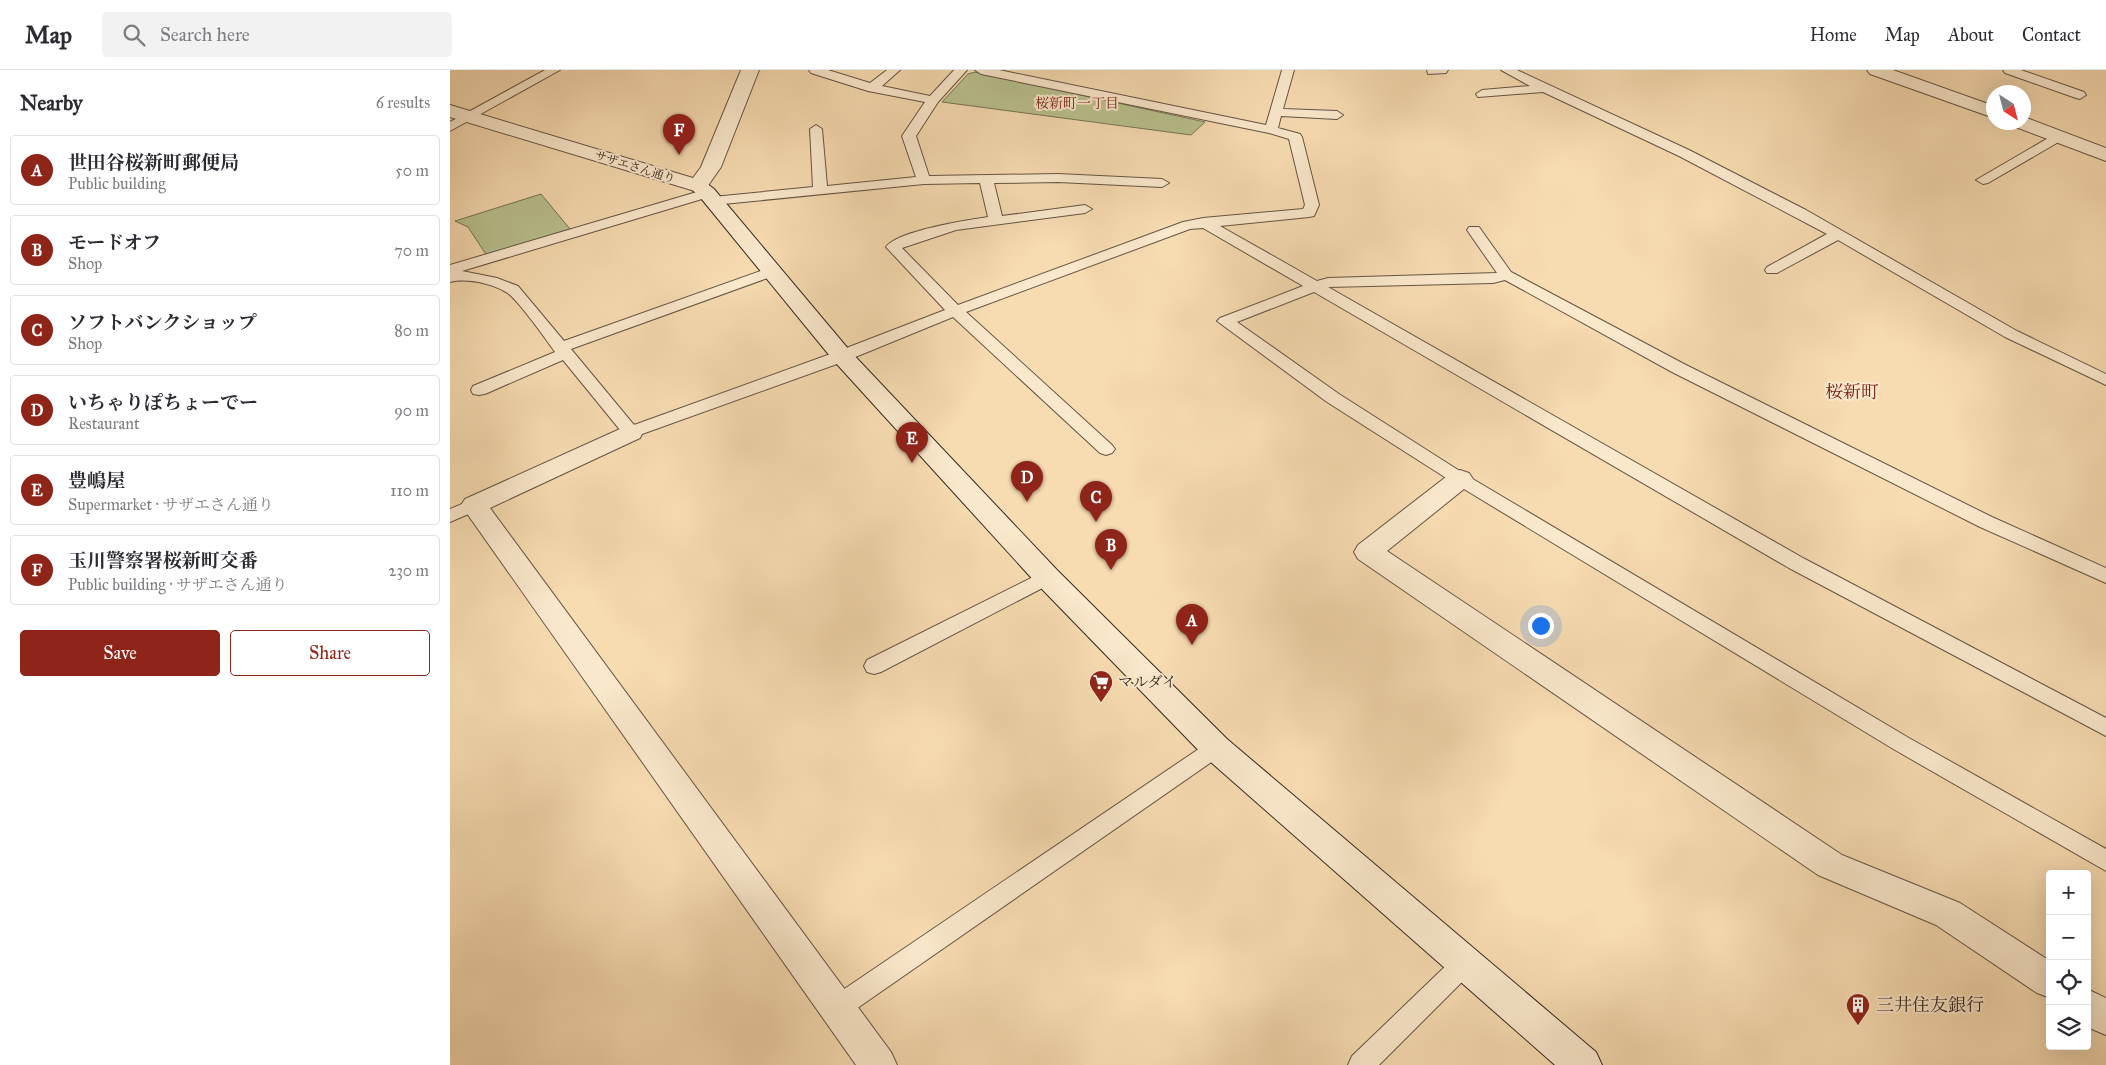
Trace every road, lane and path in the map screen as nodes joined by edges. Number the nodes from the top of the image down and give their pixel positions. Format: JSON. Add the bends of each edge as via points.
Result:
{"nodes":[{"id":1,"x":554,"y":70,"type":"edge"},
{"id":2,"x":750,"y":70,"type":"edge"},
{"id":3,"x":894,"y":70,"type":"edge"},
{"id":4,"x":961,"y":70,"type":"edge"},
{"id":5,"x":981,"y":70,"type":"edge"},
{"id":6,"x":1287,"y":70,"type":"edge"},
{"id":7,"x":1876,"y":70,"type":"edge"},
{"id":8,"x":2009,"y":70,"type":"edge"},
{"id":9,"x":821,"y":71,"type":"edge"},
{"id":10,"x":1514,"y":71,"type":"edge"},
{"id":11,"x":872,"y":88,"type":"junction"},
{"id":12,"x":1543,"y":88,"type":"junction"},
{"id":13,"x":1482,"y":94,"type":"dead end"},
{"id":14,"x":2080,"y":95,"type":"dead end"},
{"id":15,"x":933,"y":100,"type":"junction"},
{"id":16,"x":1986,"y":109,"type":"edge"},
{"id":17,"x":1276,"y":112,"type":"junction"},
{"id":18,"x":459,"y":114,"type":"edge"},
{"id":19,"x":1337,"y":114,"type":"dead end"},
{"id":20,"x":450,"y":126,"type":"edge"},
{"id":21,"x":2031,"y":126,"type":"edge"},
{"id":22,"x":816,"y":130,"type":"dead end"},
{"id":23,"x":1271,"y":130,"type":"junction"},
{"id":24,"x":2057,"y":137,"type":"junction"},
{"id":25,"x":2106,"y":154,"type":"edge"},
{"id":26,"x":924,"y":180,"type":"junction"},
{"id":27,"x":986,"y":180,"type":"junction"},
{"id":28,"x":1983,"y":180,"type":"dead end"},
{"id":29,"x":1162,"y":183,"type":"dead end"},
{"id":30,"x":820,"y":190,"type":"junction"},
{"id":31,"x":706,"y":193,"type":"junction"},
{"id":32,"x":1084,"y":209,"type":"dead end"},
{"id":33,"x":996,"y":219,"type":"junction"},
{"id":34,"x":1203,"y":222,"type":"junction"},
{"id":35,"x":1474,"y":230,"type":"dead end"},
{"id":36,"x":1838,"y":234,"type":"junction"},
{"id":37,"x":1772,"y":270,"type":"dead end"},
{"id":38,"x":450,"y":272,"type":"edge"},
{"id":39,"x":771,"y":272,"type":"junction"},
{"id":40,"x":1506,"y":275,"type":"junction"},
{"id":41,"x":450,"y":278,"type":"edge"},
{"id":42,"x":1314,"y":286,"type":"junction"},
{"id":43,"x":955,"y":311,"type":"junction"},
{"id":44,"x":563,"y":351,"type":"junction"},
{"id":45,"x":842,"y":356,"type":"junction"},
{"id":46,"x":2106,"y":380,"type":"edge"},
{"id":47,"x":478,"y":390,"type":"dead end"},
{"id":48,"x":631,"y":432,"type":"junction"},
{"id":49,"x":1106,"y":449,"type":"dead end"},
{"id":50,"x":1460,"y":480,"type":"junction"},
{"id":51,"x":462,"y":511,"type":"edge"},
{"id":52,"x":1047,"y":576,"type":"junction"},
{"id":53,"x":2106,"y":576,"type":"edge"},
{"id":54,"x":874,"y":666,"type":"dead end"},
{"id":55,"x":2106,"y":728,"type":"edge"},
{"id":56,"x":1216,"y":748,"type":"junction"},
{"id":57,"x":2106,"y":861,"type":"edge"},
{"id":58,"x":1465,"y":963,"type":"junction"},
{"id":59,"x":2046,"y":978,"type":"edge"},
{"id":60,"x":837,"y":1008,"type":"junction"},
{"id":61,"x":2091,"y":1009,"type":"edge"},
{"id":62,"x":2106,"y":1018,"type":"edge"},
{"id":63,"x":878,"y":1065,"type":"edge"},
{"id":64,"x":1361,"y":1065,"type":"edge"},
{"id":65,"x":1583,"y":1065,"type":"edge"}],
"edges":[{"from":1,"to":18,"type":"lane"},
{"from":2,"to":31,"type":"street","via":[[711,167]]},
{"from":3,"to":11,"type":"lane"},
{"from":4,"to":15,"type":"lane"},
{"from":5,"to":23,"type":"lane"},
{"from":6,"to":17,"type":"lane"},
{"from":7,"to":16,"type":"street"},
{"from":8,"to":14,"type":"lane"},
{"from":9,"to":11,"type":"lane"},
{"from":10,"to":12,"type":"lane"},
{"from":11,"to":15,"type":"lane"},
{"from":12,"to":13,"type":"lane"},
{"from":12,"to":36,"type":"lane","via":[[1684,153]]},
{"from":15,"to":26,"type":"lane","via":[[909,136]]},
{"from":17,"to":19,"type":"lane"},
{"from":17,"to":23,"type":"lane"},
{"from":18,"to":20,"type":"lane"},
{"from":18,"to":31,"type":"street","name":"サザエさん通り"},
{"from":21,"to":24,"type":"street"},
{"from":22,"to":30,"type":"lane"},
{"from":23,"to":34,"type":"lane","via":[[1295,137],[1312,205],[1309,213]]},
{"from":24,"to":25,"type":"street"},
{"from":24,"to":28,"type":"lane"},
{"from":26,"to":27,"type":"lane"},
{"from":26,"to":30,"type":"lane"},
{"from":27,"to":29,"type":"lane","via":[[1058,178]]},
{"from":27,"to":33,"type":"lane"},
{"from":30,"to":31,"type":"lane"},
{"from":31,"to":38,"type":"lane"},
{"from":31,"to":39,"type":"street"},
{"from":32,"to":33,"type":"lane"},
{"from":33,"to":43,"type":"lane","via":[[954,226],[894,247]]},
{"from":34,"to":42,"type":"lane"},
{"from":34,"to":43,"type":"lane"},
{"from":35,"to":40,"type":"lane"},
{"from":36,"to":37,"type":"lane"},
{"from":36,"to":46,"type":"lane","via":[[2011,334]]},
{"from":39,"to":44,"type":"lane"},
{"from":39,"to":45,"type":"street"},
{"from":40,"to":42,"type":"lane","via":[[1493,279],[1328,282]]},
{"from":40,"to":53,"type":"lane","via":[[1791,425],[1986,522]]},
{"from":41,"to":44,"type":"lane","via":[[462,275],[492,281],[513,290]]},
{"from":42,"to":50,"type":"lane","via":[[1225,321],[1333,398]]},
{"from":42,"to":55,"type":"lane","via":[[1796,563]]},
{"from":43,"to":45,"type":"lane"},
{"from":43,"to":49,"type":"lane"},
{"from":44,"to":47,"type":"lane"},
{"from":44,"to":48,"type":"lane"},
{"from":45,"to":48,"type":"lane"},
{"from":45,"to":52,"type":"street"},
{"from":48,"to":51,"type":"street"},
{"from":50,"to":57,"type":"lane","via":[[1902,744]]},
{"from":50,"to":59,"type":"street","via":[[1368,552],[1830,865],[1948,914]]},
{"from":51,"to":60,"type":"street"},
{"from":52,"to":54,"type":"lane"},
{"from":52,"to":56,"type":"street"},
{"from":56,"to":58,"type":"street"},
{"from":56,"to":60,"type":"lane"},
{"from":58,"to":64,"type":"lane"},
{"from":58,"to":65,"type":"street"},
{"from":60,"to":63,"type":"street"},
{"from":61,"to":62,"type":"street"}]}
